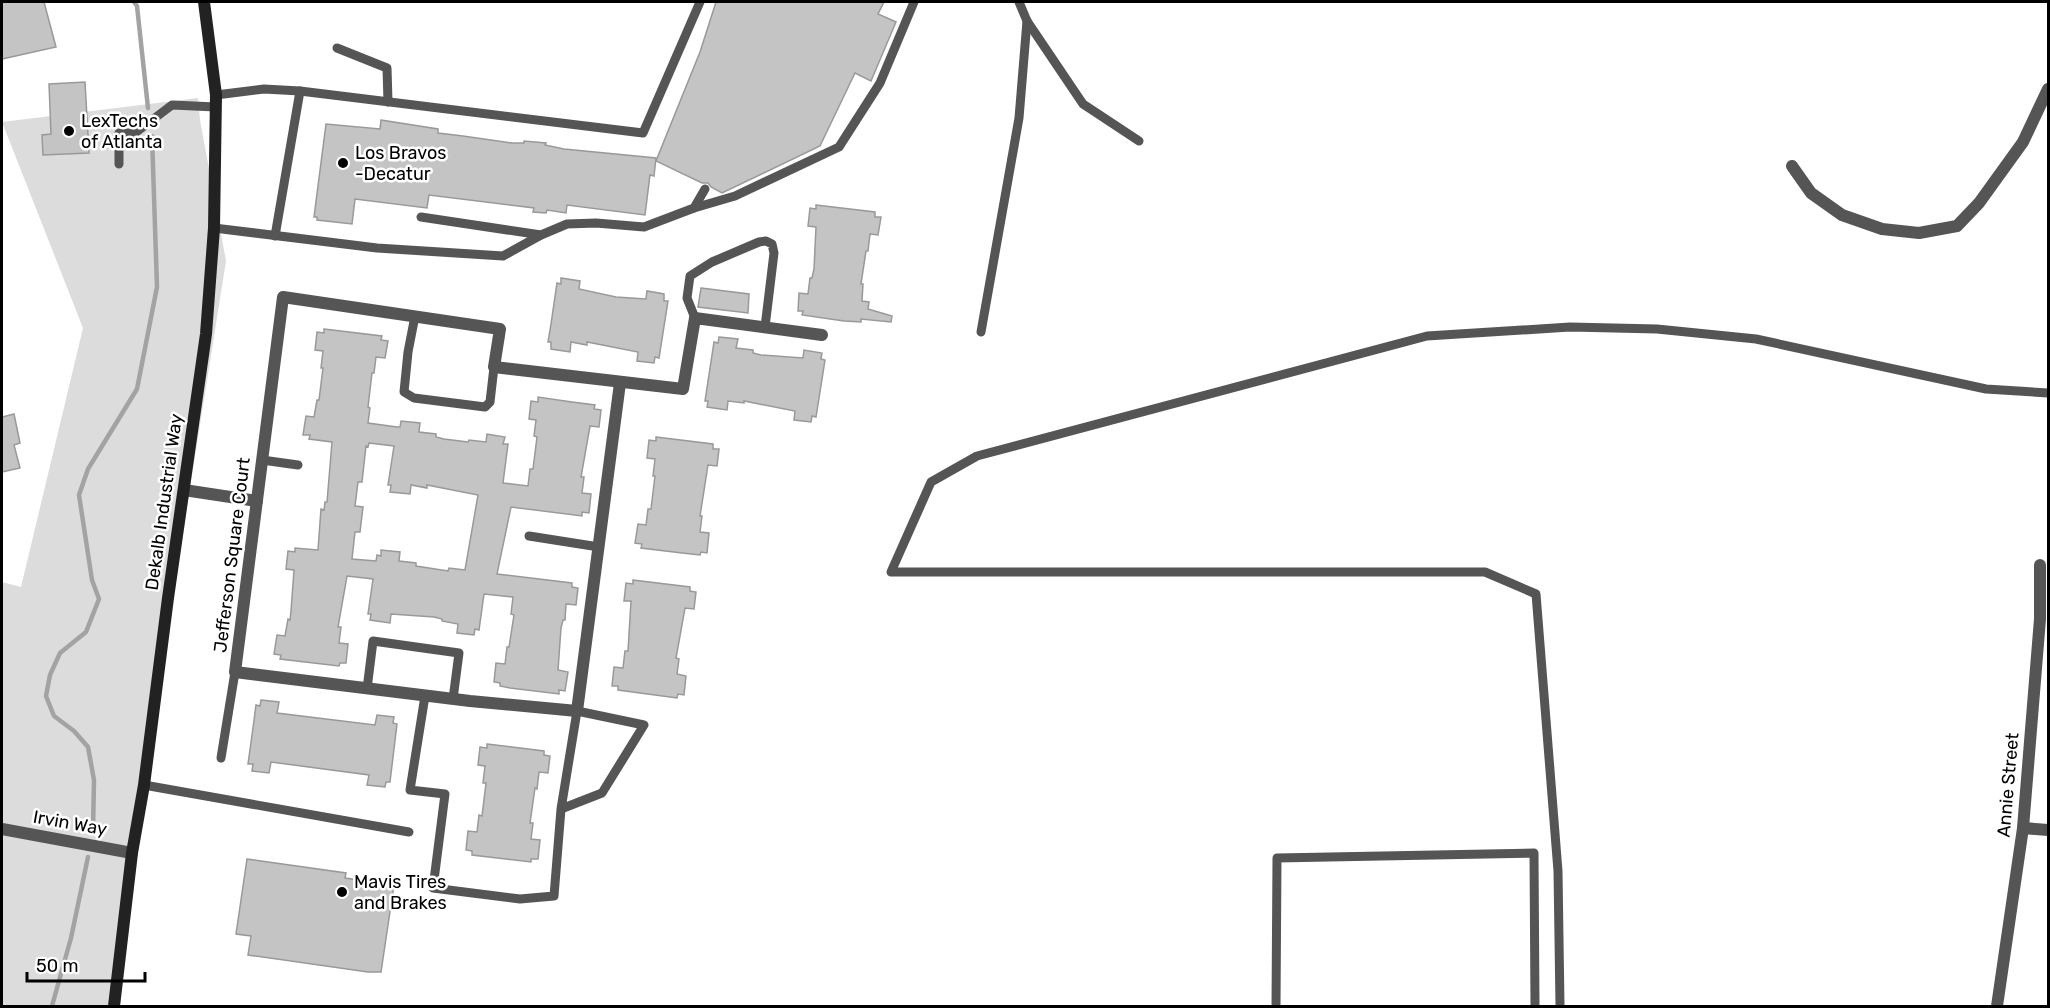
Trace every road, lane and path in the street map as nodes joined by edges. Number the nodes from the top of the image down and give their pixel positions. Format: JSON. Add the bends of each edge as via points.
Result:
{"nodes":[{"id":1,"x":204,"y":2,"type":"edge"},
{"id":2,"x":700,"y":2,"type":"edge"},
{"id":3,"x":915,"y":2,"type":"edge"},
{"id":4,"x":1019,"y":2,"type":"edge"},
{"id":5,"x":1027,"y":21,"type":"junction"},
{"id":6,"x":337,"y":48,"type":"dead end"},
{"id":7,"x":2049,"y":89,"type":"edge"},
{"id":8,"x":300,"y":91,"type":"junction"},
{"id":9,"x":216,"y":101,"type":"junction"},
{"id":10,"x":387,"y":102,"type":"junction"},
{"id":11,"x":1139,"y":141,"type":"dead end"},
{"id":12,"x":119,"y":164,"type":"dead end"},
{"id":13,"x":1792,"y":166,"type":"dead end"},
{"id":14,"x":705,"y":189,"type":"dead end"},
{"id":15,"x":694,"y":208,"type":"junction"},
{"id":16,"x":421,"y":217,"type":"dead end"},
{"id":17,"x":214,"y":228,"type":"junction"},
{"id":18,"x":541,"y":235,"type":"junction"},
{"id":19,"x":276,"y":236,"type":"junction"},
{"id":20,"x":415,"y":316,"type":"junction"},
{"id":21,"x":695,"y":318,"type":"junction"},
{"id":22,"x":765,"y":327,"type":"junction"},
{"id":23,"x":981,"y":332,"type":"dead end"},
{"id":24,"x":822,"y":335,"type":"dead end"},
{"id":25,"x":494,"y":366,"type":"junction"},
{"id":26,"x":620,"y":383,"type":"junction"},
{"id":27,"x":2049,"y":393,"type":"edge"},
{"id":28,"x":262,"y":460,"type":"junction"},
{"id":29,"x":298,"y":465,"type":"dead end"},
{"id":30,"x":184,"y":490,"type":"junction"},
{"id":31,"x":257,"y":501,"type":"junction"},
{"id":32,"x":529,"y":536,"type":"dead end"},
{"id":33,"x":599,"y":547,"type":"junction"},
{"id":34,"x":2040,"y":565,"type":"dead end"},
{"id":35,"x":2044,"y":619,"type":"edge"},
{"id":36,"x":235,"y":672,"type":"junction"},
{"id":37,"x":367,"y":689,"type":"junction"},
{"id":38,"x":425,"y":696,"type":"junction"},
{"id":39,"x":453,"y":699,"type":"junction"},
{"id":40,"x":577,"y":711,"type":"junction"},
{"id":41,"x":221,"y":758,"type":"dead end"},
{"id":42,"x":144,"y":785,"type":"junction"},
{"id":43,"x":561,"y":809,"type":"junction"},
{"id":44,"x":2023,"y":828,"type":"junction"},
{"id":45,"x":2,"y":829,"type":"edge"},
{"id":46,"x":2049,"y":830,"type":"edge"},
{"id":47,"x":408,"y":832,"type":"dead end"},
{"id":48,"x":132,"y":853,"type":"junction"},
{"id":49,"x":114,"y":1006,"type":"edge"},
{"id":50,"x":1276,"y":1006,"type":"edge"},
{"id":51,"x":1535,"y":1006,"type":"edge"},
{"id":52,"x":1560,"y":1006,"type":"edge"},
{"id":53,"x":1997,"y":1006,"type":"edge"}],
"edges":[{"from":1,"to":9,"type":"main road","name":"Dekalb Industrial Way"},
{"from":2,"to":10,"type":"lane","via":[[643,133]]},
{"from":3,"to":15,"type":"lane","via":[[880,83],[839,147],[735,196]]},
{"from":4,"to":5,"type":"lane"},
{"from":5,"to":11,"type":"lane","via":[[1083,104]]},
{"from":5,"to":23,"type":"lane","via":[[1019,118]]},
{"from":6,"to":10,"type":"lane","via":[[387,68]]},
{"from":7,"to":13,"type":"street","via":[[2023,142],[1979,203],[1956,226],[1919,233],[1882,230],[1842,215],[1811,193]]},
{"from":8,"to":9,"type":"lane","via":[[264,89]]},
{"from":8,"to":10,"type":"lane"},
{"from":8,"to":19,"type":"lane"},
{"from":9,"to":12,"type":"lane","via":[[172,105],[135,133],[119,132]]},
{"from":9,"to":17,"type":"main road","name":"Dekalb Industrial Way"},
{"from":14,"to":15,"type":"lane"},
{"from":15,"to":18,"type":"lane","via":[[644,227],[567,224]]},
{"from":16,"to":18,"type":"lane"},
{"from":17,"to":19,"type":"lane"},
{"from":17,"to":30,"type":"main road","name":"Dekalb Industrial Way","via":[[206,334]]},
{"from":18,"to":19,"type":"lane","via":[[503,256],[377,248]]},
{"from":20,"to":25,"type":"street","name":"Jefferson Square Court","via":[[500,329]]},
{"from":20,"to":25,"type":"lane","via":[[404,392],[414,398],[485,407],[490,402]]},
{"from":20,"to":28,"type":"street","name":"Jefferson Square Court","via":[[283,297]]},
{"from":21,"to":22,"type":"street"},
{"from":21,"to":22,"type":"lane","via":[[687,298],[690,276],[712,262],[766,241],[772,244],[774,253]]},
{"from":21,"to":26,"type":"street","via":[[683,389]]},
{"from":22,"to":24,"type":"street"},
{"from":25,"to":26,"type":"street"},
{"from":26,"to":33,"type":"street"},
{"from":27,"to":52,"type":"lane","via":[[1986,388],[1756,339],[1657,329],[1570,327],[1427,336],[977,456],[931,482],[891,572],[1485,572],[1536,594],[1558,871]]},
{"from":28,"to":29,"type":"lane"},
{"from":28,"to":31,"type":"street","name":"Jefferson Square Court"},
{"from":30,"to":31,"type":"street"},
{"from":30,"to":42,"type":"main road","name":"Dekalb Industrial Way"},
{"from":31,"to":36,"type":"street","name":"Jefferson Square Court"},
{"from":32,"to":33,"type":"lane"},
{"from":33,"to":40,"type":"street"},
{"from":34,"to":35,"type":"street","name":"Annie Street"},
{"from":35,"to":44,"type":"street","name":"Annie Street"},
{"from":36,"to":37,"type":"street","name":"Jefferson Square Court"},
{"from":36,"to":41,"type":"lane"},
{"from":37,"to":38,"type":"street","name":"Jefferson Square Court"},
{"from":37,"to":39,"type":"lane","via":[[373,641],[459,653]]},
{"from":38,"to":39,"type":"street","name":"Jefferson Square Court"},
{"from":38,"to":43,"type":"lane","via":[[411,790],[445,794],[433,888],[520,899],[554,896]]},
{"from":39,"to":40,"type":"street","name":"Jefferson Square Court"},
{"from":40,"to":43,"type":"lane"},
{"from":40,"to":43,"type":"lane","via":[[644,725],[602,793]]},
{"from":42,"to":47,"type":"lane"},
{"from":42,"to":48,"type":"main road","name":"Dekalb Industrial Way"},
{"from":44,"to":46,"type":"street"},
{"from":44,"to":53,"type":"street","name":"Annie Street"},
{"from":45,"to":48,"type":"street","name":"Irvin Way"},
{"from":48,"to":49,"type":"main road","name":"Dekalb Industrial Way"},
{"from":50,"to":51,"type":"lane","via":[[1277,858],[1534,853]]}]}
